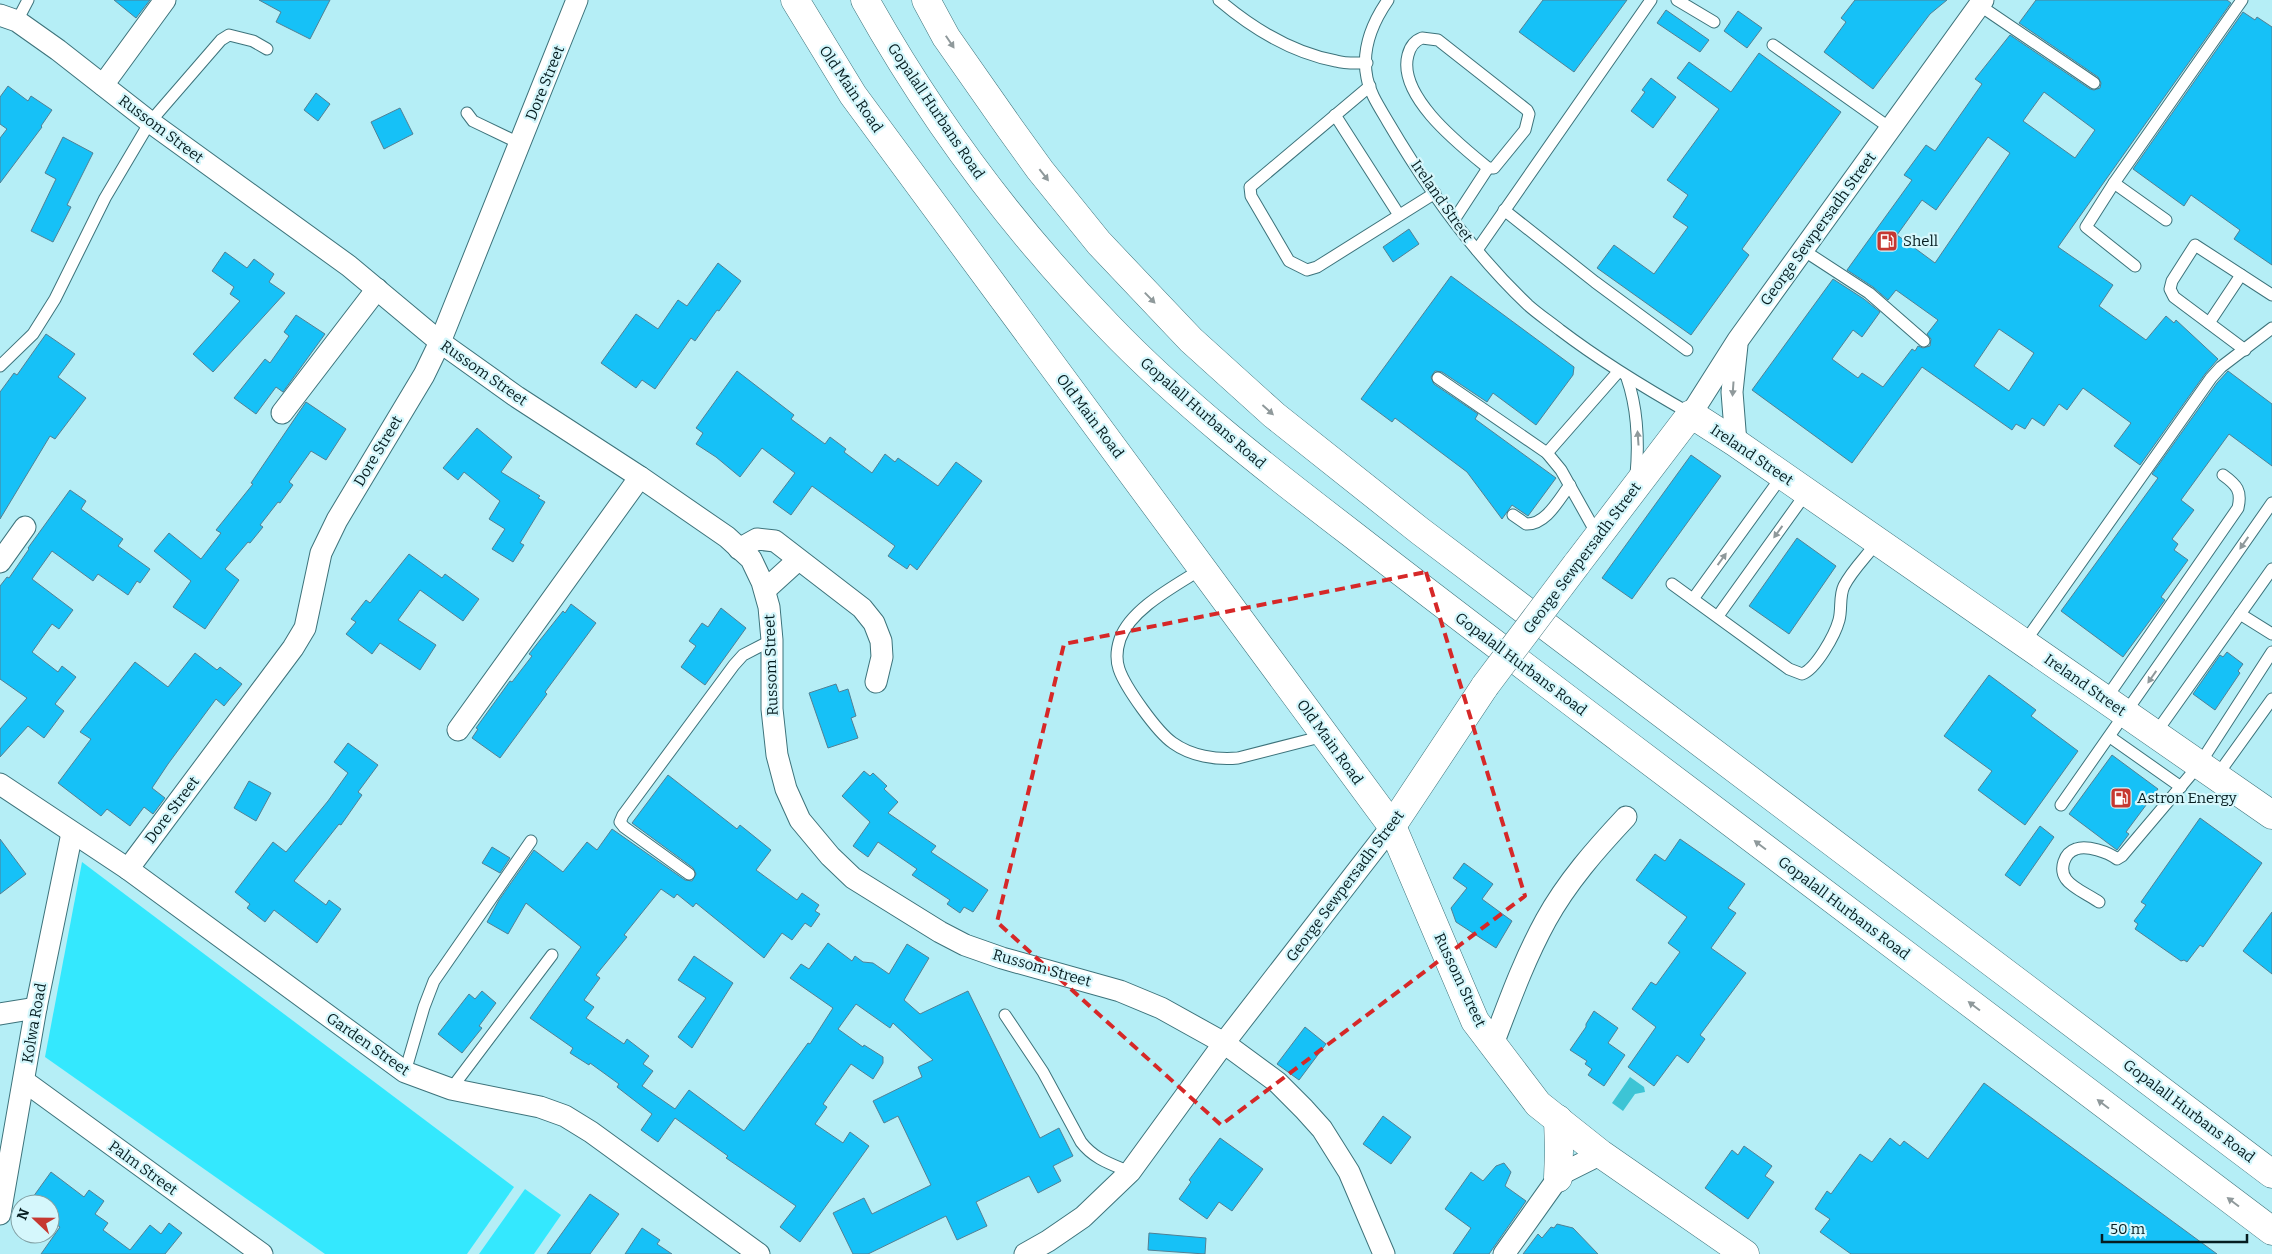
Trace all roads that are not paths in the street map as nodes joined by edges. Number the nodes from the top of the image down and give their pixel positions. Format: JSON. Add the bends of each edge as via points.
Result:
{"nodes":[{"id":1,"x":28,"y":0,"type":"edge"},
{"id":2,"x":165,"y":0,"type":"edge"},
{"id":3,"x":577,"y":0,"type":"edge"},
{"id":4,"x":795,"y":0,"type":"edge"},
{"id":5,"x":866,"y":0,"type":"edge"},
{"id":6,"x":926,"y":0,"type":"edge"},
{"id":7,"x":1219,"y":0,"type":"edge"},
{"id":8,"x":1388,"y":0,"type":"edge"},
{"id":9,"x":1651,"y":0,"type":"edge"},
{"id":10,"x":1677,"y":0,"type":"edge"},
{"id":11,"x":2242,"y":0,"type":"edge"},
{"id":12,"x":1981,"y":2,"type":"edge"},
{"id":13,"x":8,"y":18,"type":"edge"},
{"id":14,"x":1714,"y":22,"type":"dead end"},
{"id":15,"x":1773,"y":45,"type":"dead end"},
{"id":16,"x":267,"y":49,"type":"dead end"},
{"id":17,"x":1367,"y":63,"type":"junction"},
{"id":18,"x":2094,"y":83,"type":"dead end"},
{"id":19,"x":103,"y":85,"type":"junction"},
{"id":20,"x":1370,"y":86,"type":"junction"},
{"id":21,"x":467,"y":113,"type":"dead end"},
{"id":22,"x":1334,"y":114,"type":"junction"},
{"id":23,"x":150,"y":122,"type":"junction"},
{"id":24,"x":1890,"y":128,"type":"junction"},
{"id":25,"x":521,"y":144,"type":"junction"},
{"id":26,"x":1488,"y":168,"type":"junction"},
{"id":27,"x":2114,"y":184,"type":"junction"},
{"id":28,"x":1435,"y":193,"type":"junction"},
{"id":29,"x":1504,"y":210,"type":"junction"},
{"id":30,"x":1399,"y":215,"type":"junction"},
{"id":31,"x":1454,"y":220,"type":"junction"},
{"id":32,"x":2166,"y":220,"type":"dead end"},
{"id":33,"x":1477,"y":250,"type":"junction"},
{"id":34,"x":1803,"y":250,"type":"junction"},
{"id":35,"x":2135,"y":266,"type":"dead end"},
{"id":36,"x":2241,"y":275,"type":"junction"},
{"id":37,"x":377,"y":289,"type":"junction"},
{"id":38,"x":2272,"y":295,"type":"edge"},
{"id":39,"x":2210,"y":323,"type":"junction"},
{"id":40,"x":2272,"y":328,"type":"edge"},
{"id":41,"x":1738,"y":340,"type":"junction"},
{"id":42,"x":1924,"y":341,"type":"dead end"},
{"id":43,"x":440,"y":342,"type":"junction"},
{"id":44,"x":1688,"y":350,"type":"dead end"},
{"id":45,"x":2245,"y":350,"type":"junction"},
{"id":46,"x":0,"y":366,"type":"edge"},
{"id":47,"x":1622,"y":375,"type":"junction"},
{"id":48,"x":1438,"y":378,"type":"dead end"},
{"id":49,"x":282,"y":413,"type":"dead end"},
{"id":50,"x":1690,"y":414,"type":"junction"},
{"id":51,"x":1736,"y":443,"type":"junction"},
{"id":52,"x":1546,"y":453,"type":"junction"},
{"id":53,"x":2223,"y":475,"type":"dead end"},
{"id":54,"x":640,"y":476,"type":"junction"},
{"id":55,"x":1782,"y":476,"type":"junction"},
{"id":56,"x":1570,"y":485,"type":"junction"},
{"id":57,"x":1635,"y":487,"type":"junction"},
{"id":58,"x":1807,"y":492,"type":"junction"},
{"id":59,"x":2272,"y":503,"type":"edge"},
{"id":60,"x":1513,"y":515,"type":"dead end"},
{"id":61,"x":25,"y":527,"type":"dead end"},
{"id":62,"x":1598,"y":536,"type":"junction"},
{"id":63,"x":1877,"y":542,"type":"junction"},
{"id":64,"x":739,"y":548,"type":"junction"},
{"id":65,"x":798,"y":560,"type":"junction"},
{"id":66,"x":0,"y":562,"type":"edge"},
{"id":67,"x":1203,"y":568,"type":"junction"},
{"id":68,"x":2272,"y":569,"type":"edge"},
{"id":69,"x":1672,"y":584,"type":"dead end"},
{"id":70,"x":765,"y":590,"type":"junction"},
{"id":71,"x":1693,"y":599,"type":"junction"},
{"id":72,"x":2240,"y":614,"type":"junction"},
{"id":73,"x":1718,"y":616,"type":"junction"},
{"id":74,"x":2272,"y":634,"type":"edge"},
{"id":75,"x":772,"y":640,"type":"junction"},
{"id":76,"x":2024,"y":643,"type":"junction"},
{"id":77,"x":2272,"y":652,"type":"edge"},
{"id":78,"x":876,"y":682,"type":"dead end"},
{"id":79,"x":2272,"y":699,"type":"edge"},
{"id":80,"x":2116,"y":707,"type":"junction"},
{"id":81,"x":458,"y":730,"type":"dead end"},
{"id":82,"x":2155,"y":734,"type":"junction"},
{"id":83,"x":1326,"y":736,"type":"junction"},
{"id":84,"x":2110,"y":736,"type":"junction"},
{"id":85,"x":2208,"y":771,"type":"junction"},
{"id":86,"x":0,"y":784,"type":"edge"},
{"id":87,"x":2181,"y":787,"type":"junction"},
{"id":88,"x":2060,"y":805,"type":"dead end"},
{"id":89,"x":2272,"y":815,"type":"edge"},
{"id":90,"x":1626,"y":817,"type":"dead end"},
{"id":91,"x":1392,"y":826,"type":"junction"},
{"id":92,"x":72,"y":833,"type":"junction"},
{"id":93,"x":530,"y":842,"type":"dead end"},
{"id":94,"x":128,"y":869,"type":"junction"},
{"id":95,"x":688,"y":874,"type":"dead end"},
{"id":96,"x":2098,"y":902,"type":"dead end"},
{"id":97,"x":552,"y":955,"type":"dead end"},
{"id":98,"x":36,"y":1008,"type":"junction"},
{"id":99,"x":0,"y":1014,"type":"edge"},
{"id":100,"x":1005,"y":1015,"type":"dead end"},
{"id":101,"x":1224,"y":1043,"type":"junction"},
{"id":102,"x":1493,"y":1044,"type":"junction"},
{"id":103,"x":405,"y":1072,"type":"junction"},
{"id":104,"x":24,"y":1081,"type":"junction"},
{"id":105,"x":450,"y":1089,"type":"junction"},
{"id":106,"x":1558,"y":1119,"type":"junction"},
{"id":107,"x":1601,"y":1154,"type":"junction"},
{"id":108,"x":1130,"y":1172,"type":"junction"},
{"id":109,"x":2272,"y":1174,"type":"edge"},
{"id":110,"x":1558,"y":1178,"type":"junction"},
{"id":111,"x":0,"y":1214,"type":"edge"},
{"id":112,"x":2272,"y":1231,"type":"edge"},
{"id":113,"x":262,"y":1254,"type":"edge"},
{"id":114,"x":759,"y":1254,"type":"edge"},
{"id":115,"x":1025,"y":1254,"type":"edge"},
{"id":116,"x":1384,"y":1254,"type":"edge"},
{"id":117,"x":1504,"y":1254,"type":"edge"},
{"id":118,"x":1745,"y":1254,"type":"edge"}],
"edges":[{"from":1,"to":13,"type":"lane"},
{"from":2,"to":19,"type":"street"},
{"from":3,"to":25,"type":"street","name":"Dore Street"},
{"from":4,"to":67,"type":"main road","name":"Old Main Road","via":[[853,95]]},
{"from":112,"to":5,"type":"main road","name":"Gopalall Hurbans Road","one_way":true,"via":[[1468,624],[1239,447],[1108,326],[1011,217],[895,53]]},
{"from":6,"to":109,"type":"main road","name":"Gopalall Hurbans Road","one_way":true,"via":[[946,37],[1009,127],[1099,243],[1191,340],[1274,416],[1420,531]]},
{"from":7,"to":17,"type":"lane","via":[[1287,45],[1338,62]]},
{"from":8,"to":17,"type":"lane","name":"Ireland Street","via":[[1368,38]]},
{"from":9,"to":29,"type":"lane"},
{"from":10,"to":14,"type":"lane"},
{"from":11,"to":27,"type":"lane"},
{"from":12,"to":18,"type":"lane"},
{"from":12,"to":24,"type":"street","name":"George Sewpersadh Street"},
{"from":13,"to":19,"type":"street","name":"Russom Street"},
{"from":15,"to":24,"type":"lane"},
{"from":16,"to":23,"type":"lane","via":[[229,35],[221,40]]},
{"from":17,"to":20,"type":"lane","name":"Ireland Street"},
{"from":19,"to":23,"type":"street","name":"Russom Street"},
{"from":20,"to":22,"type":"lane"},
{"from":20,"to":28,"type":"lane","name":"Ireland Street","via":[[1399,140]]},
{"from":21,"to":25,"type":"lane","via":[[473,122]]},
{"from":22,"to":30,"type":"lane"},
{"from":22,"to":30,"type":"lane","via":[[1250,187],[1251,196],[1289,261],[1307,270],[1317,267]]},
{"from":23,"to":37,"type":"street","name":"Russom Street"},
{"from":23,"to":46,"type":"lane","via":[[105,198],[55,299],[33,334]]},
{"from":24,"to":34,"type":"street","name":"George Sewpersadh Street"},
{"from":25,"to":43,"type":"street","name":"Dore Street"},
{"from":26,"to":26,"type":"lane","via":[[1448,135],[1418,96],[1407,73],[1410,49],[1416,41],[1422,38],[1438,40],[1530,114],[1525,130],[1498,166]]},
{"from":26,"to":31,"type":"lane"},
{"from":27,"to":32,"type":"lane"},
{"from":27,"to":35,"type":"lane","via":[[2086,226]]},
{"from":28,"to":30,"type":"lane"},
{"from":28,"to":31,"type":"lane","name":"Ireland Street"},
{"from":29,"to":33,"type":"lane"},
{"from":29,"to":44,"type":"lane"},
{"from":31,"to":33,"type":"lane","name":"Ireland Street"},
{"from":33,"to":47,"type":"lane","name":"Ireland Street","via":[[1529,306]]},
{"from":34,"to":41,"type":"street","name":"George Sewpersadh Street"},
{"from":34,"to":42,"type":"lane","via":[[1869,293]]},
{"from":36,"to":38,"type":"lane"},
{"from":36,"to":39,"type":"lane"},
{"from":36,"to":39,"type":"lane","via":[[2195,245],[2170,289],[2174,297]]},
{"from":37,"to":43,"type":"street","name":"Russom Street"},
{"from":37,"to":49,"type":"street"},
{"from":39,"to":45,"type":"lane"},
{"from":40,"to":45,"type":"lane"},
{"from":41,"to":50,"type":"street","name":"George Sewpersadh Street"},
{"from":41,"to":51,"type":"street","one_way":true,"via":[[1732,392]]},
{"from":43,"to":54,"type":"street","name":"Russom Street","via":[[517,397]]},
{"from":43,"to":94,"type":"street","name":"Dore Street","via":[[424,375],[336,520],[321,553],[305,628]]},
{"from":45,"to":76,"type":"lane","via":[[2211,378]]},
{"from":47,"to":50,"type":"lane","name":"Ireland Street"},
{"from":47,"to":52,"type":"lane"},
{"from":57,"to":47,"type":"lane","one_way":true,"via":[[1639,446],[1636,413]]},
{"from":48,"to":52,"type":"lane"},
{"from":50,"to":51,"type":"main road","name":"Ireland Street"},
{"from":50,"to":57,"type":"main road","name":"George Sewpersadh Street"},
{"from":51,"to":55,"type":"main road","name":"Ireland Street"},
{"from":52,"to":56,"type":"lane","via":[[1562,470]]},
{"from":53,"to":80,"type":"lane","via":[[2240,491],[2238,508]]},
{"from":54,"to":64,"type":"street","name":"Russom Street"},
{"from":54,"to":81,"type":"street"},
{"from":55,"to":58,"type":"main road","name":"Ireland Street"},
{"from":71,"to":55,"type":"lane","one_way":true},
{"from":56,"to":60,"type":"lane","via":[[1537,523],[1526,524]]},
{"from":56,"to":62,"type":"lane"},
{"from":57,"to":62,"type":"main road","name":"George Sewpersadh Street"},
{"from":58,"to":63,"type":"main road","name":"Ireland Street"},
{"from":58,"to":73,"type":"lane","one_way":true},
{"from":59,"to":80,"type":"lane","one_way":true},
{"from":61,"to":66,"type":"street"},
{"from":62,"to":91,"type":"main road","name":"George Sewpersadh Street","bridge":true,"via":[[1486,686]]},
{"from":63,"to":73,"type":"lane","via":[[1844,587],[1839,622],[1809,672],[1802,674],[1789,669]]},
{"from":63,"to":76,"type":"main road","name":"Ireland Street"},
{"from":64,"to":65,"type":"street","via":[[757,539],[771,539]]},
{"from":64,"to":70,"type":"street","name":"Russom Street","via":[[751,560]]},
{"from":65,"to":70,"type":"street"},
{"from":65,"to":78,"type":"street","via":[[862,608],[874,623],[882,649]]},
{"from":67,"to":83,"type":"main road","name":"Old Main Road"},
{"from":67,"to":83,"type":"lane","via":[[1138,613],[1120,640],[1117,654],[1119,669],[1158,729],[1172,743],[1224,759]]},
{"from":68,"to":72,"type":"lane"},
{"from":69,"to":71,"type":"lane"},
{"from":70,"to":75,"type":"street","name":"Russom Street"},
{"from":71,"to":73,"type":"lane"},
{"from":72,"to":74,"type":"lane"},
{"from":72,"to":82,"type":"lane"},
{"from":75,"to":95,"type":"lane","via":[[743,655],[734,665],[620,822]]},
{"from":75,"to":101,"type":"street","name":"Russom Street","via":[[772,709],[777,755],[786,789],[800,820],[853,878],[965,945],[1120,991],[1161,1008]]},
{"from":76,"to":80,"type":"main road","name":"Ireland Street"},
{"from":77,"to":85,"type":"lane"},
{"from":79,"to":85,"type":"lane"},
{"from":80,"to":82,"type":"main road","name":"Ireland Street"},
{"from":80,"to":84,"type":"lane"},
{"from":82,"to":85,"type":"main road","name":"Ireland Street"},
{"from":83,"to":91,"type":"main road","name":"Old Main Road"},
{"from":84,"to":87,"type":"lane"},
{"from":84,"to":88,"type":"lane"},
{"from":85,"to":87,"type":"lane"},
{"from":85,"to":89,"type":"main road","name":"Ireland Street"},
{"from":86,"to":92,"type":"street","name":"Garden Street"},
{"from":87,"to":96,"type":"lane","via":[[2117,859],[2110,854],[2084,849],[2075,849],[2068,855],[2062,870],[2066,880]]},
{"from":90,"to":102,"type":"street","via":[[1592,854],[1547,919],[1525,963]]},
{"from":91,"to":101,"type":"street","name":"George Sewpersadh Street"},
{"from":91,"to":102,"type":"main road","name":"Russom Street","via":[[1475,1021]]},
{"from":92,"to":94,"type":"street","name":"Garden Street"},
{"from":92,"to":98,"type":"street","name":"Kolwa Road"},
{"from":93,"to":103,"type":"lane","via":[[434,981]]},
{"from":94,"to":103,"type":"street","name":"Garden Street"},
{"from":97,"to":105,"type":"lane"},
{"from":98,"to":99,"type":"street"},
{"from":98,"to":104,"type":"street","name":"Kolwa Road"},
{"from":100,"to":108,"type":"lane","via":[[1044,1072],[1081,1142],[1098,1158]]},
{"from":101,"to":108,"type":"street","name":"George Sewpersadh Street"},
{"from":101,"to":116,"type":"street","name":"Russom Street","via":[[1277,1082],[1322,1129],[1349,1172]]},
{"from":102,"to":106,"type":"main road","name":"Russom Street","via":[[1538,1104]]},
{"from":103,"to":105,"type":"street","name":"Garden Street"},
{"from":104,"to":111,"type":"street","name":"Kolwa Road"},
{"from":104,"to":113,"type":"street","name":"Palm Street"},
{"from":105,"to":114,"type":"street","name":"Garden Street","via":[[540,1107],[565,1116]]},
{"from":106,"to":107,"type":"main road","name":"Russom Street"},
{"from":106,"to":110,"type":"main road"},
{"from":107,"to":110,"type":"street"},
{"from":107,"to":118,"type":"main road","name":"Russom Street"},
{"from":108,"to":115,"type":"street","name":"George Sewpersadh Street","via":[[1083,1217]]},
{"from":110,"to":117,"type":"street"}]}
